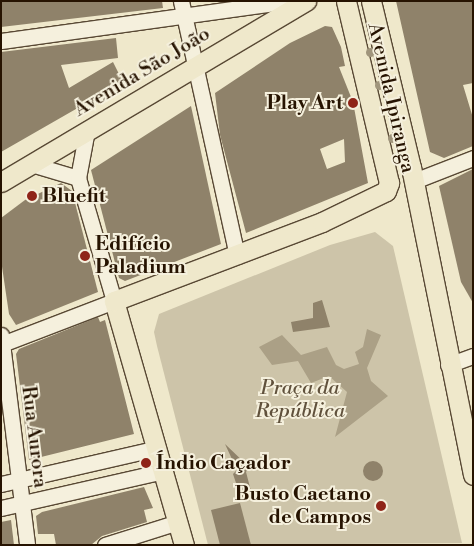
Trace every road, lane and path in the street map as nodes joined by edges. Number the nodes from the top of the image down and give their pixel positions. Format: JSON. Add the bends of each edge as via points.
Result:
{"nodes":[{"id":1,"x":346,"y":1,"type":"edge"},
{"id":2,"x":371,"y":1,"type":"edge"},
{"id":3,"x":301,"y":4,"type":"edge"},
{"id":4,"x":183,"y":9,"type":"edge"},
{"id":5,"x":1,"y":40,"type":"edge"},
{"id":6,"x":197,"y":65,"type":"junction"},
{"id":7,"x":88,"y":130,"type":"junction"},
{"id":8,"x":473,"y":158,"type":"edge"},
{"id":9,"x":1,"y":166,"type":"edge"},
{"id":10,"x":26,"y":166,"type":"junction"},
{"id":11,"x":78,"y":178,"type":"junction"},
{"id":12,"x":414,"y":181,"type":"junction"},
{"id":13,"x":1,"y":182,"type":"edge"},
{"id":14,"x":237,"y":256,"type":"junction"},
{"id":15,"x":114,"y":301,"type":"junction"},
{"id":16,"x":2,"y":339,"type":"edge"},
{"id":17,"x":473,"y":356,"type":"edge"},
{"id":18,"x":448,"y":365,"type":"junction"},
{"id":19,"x":158,"y":448,"type":"junction"},
{"id":20,"x":94,"y":463,"type":"junction"},
{"id":21,"x":164,"y":471,"type":"junction"},
{"id":22,"x":473,"y":475,"type":"edge"},
{"id":23,"x":20,"y":479,"type":"junction"},
{"id":24,"x":1,"y":484,"type":"edge"},
{"id":25,"x":100,"y":486,"type":"junction"},
{"id":26,"x":23,"y":503,"type":"junction"},
{"id":27,"x":1,"y":508,"type":"edge"},
{"id":28,"x":178,"y":522,"type":"junction"},
{"id":29,"x":27,"y":545,"type":"edge"},
{"id":30,"x":105,"y":545,"type":"edge"},
{"id":31,"x":184,"y":545,"type":"edge"}],
"edges":[{"from":1,"to":14,"type":"main road","name":"Avenida Ipiranga","via":[[388,182],[375,200]]},
{"from":2,"to":12,"type":"main road","name":"Avenida Ipiranga"},
{"from":3,"to":4,"type":"street","via":[[283,2]]},
{"from":3,"to":6,"type":"main road","name":"Avenida São João"},
{"from":4,"to":5,"type":"street"},
{"from":4,"to":6,"type":"street"},
{"from":6,"to":7,"type":"main road","name":"Avenida São João"},
{"from":6,"to":14,"type":"street"},
{"from":7,"to":10,"type":"main road","name":"Avenida São João"},
{"from":7,"to":11,"type":"street"},
{"from":8,"to":12,"type":"street"},
{"from":9,"to":10,"type":"main road"},
{"from":10,"to":11,"type":"street"},
{"from":10,"to":13,"type":"main road","name":"Avenida São João"},
{"from":11,"to":15,"type":"street"},
{"from":12,"to":18,"type":"main road"},
{"from":14,"to":15,"type":"main road"},
{"from":15,"to":16,"type":"street"},
{"from":15,"to":19,"type":"main road"},
{"from":16,"to":23,"type":"street","name":"Rua Aurora"},
{"from":17,"to":18,"type":"street"},
{"from":18,"to":22,"type":"main road"},
{"from":19,"to":20,"type":"street"},
{"from":19,"to":21,"type":"main road"},
{"from":20,"to":23,"type":"street"},
{"from":20,"to":25,"type":"street"},
{"from":21,"to":25,"type":"street"},
{"from":21,"to":28,"type":"main road"},
{"from":23,"to":24,"type":"street"},
{"from":23,"to":26,"type":"street","name":"Rua Aurora"},
{"from":25,"to":26,"type":"street"},
{"from":26,"to":27,"type":"street"},
{"from":26,"to":29,"type":"street","name":"Rua Aurora"},
{"from":28,"to":30,"type":"street"},
{"from":28,"to":31,"type":"main road"}]}
